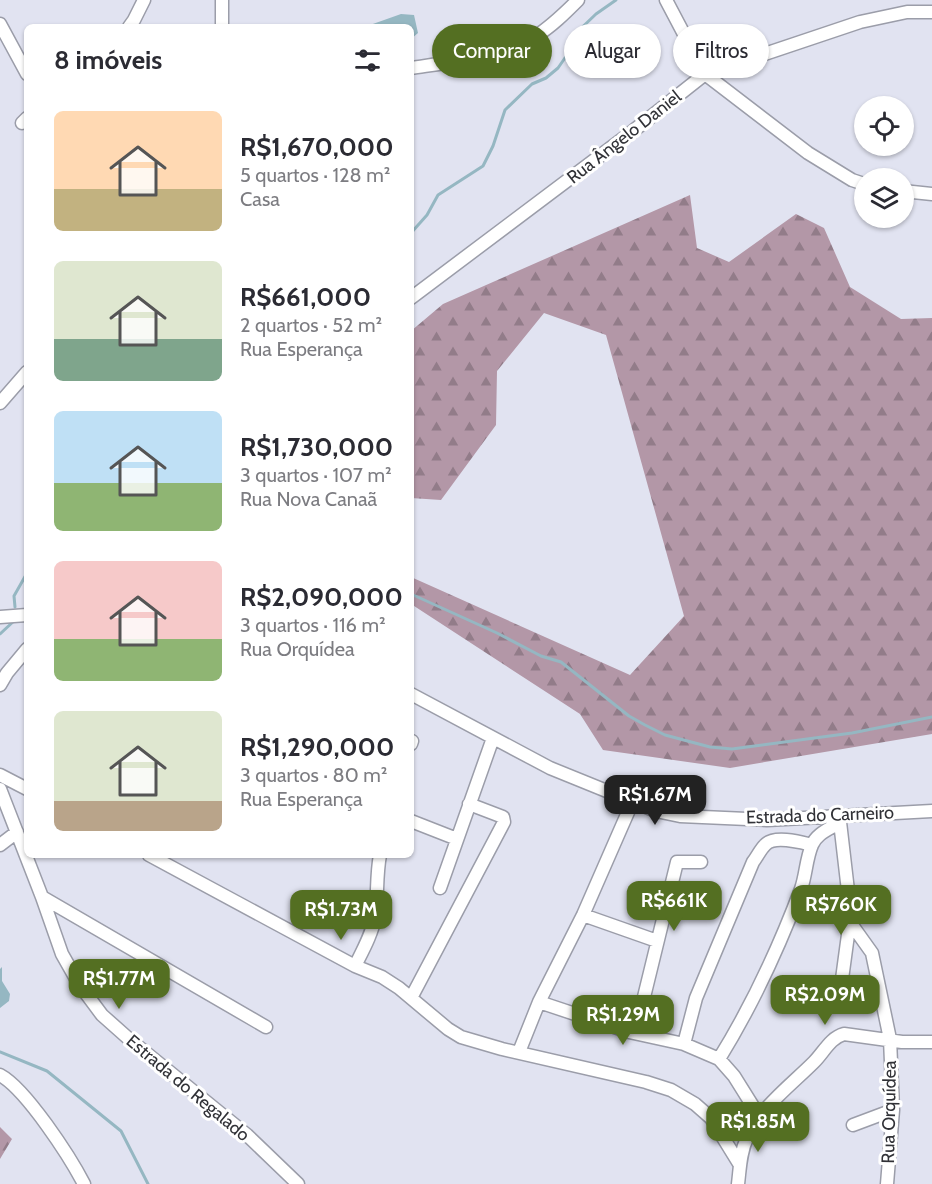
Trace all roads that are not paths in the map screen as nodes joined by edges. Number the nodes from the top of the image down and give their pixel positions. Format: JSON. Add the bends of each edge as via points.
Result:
{"nodes":[{"id":1,"x":144,"y":0,"type":"edge"},
{"id":2,"x":222,"y":0,"type":"edge"},
{"id":3,"x":578,"y":0,"type":"edge"},
{"id":4,"x":666,"y":0,"type":"edge"},
{"id":5,"x":932,"y":12,"type":"edge"},
{"id":6,"x":0,"y":24,"type":"edge"},
{"id":7,"x":131,"y":24,"type":"edge"},
{"id":8,"x":222,"y":24,"type":"edge"},
{"id":9,"x":679,"y":24,"type":"edge"},
{"id":10,"x":769,"y":53,"type":"edge"},
{"id":11,"x":24,"y":68,"type":"edge"},
{"id":12,"x":414,"y":68,"type":"edge"},
{"id":13,"x":700,"y":78,"type":"edge"},
{"id":14,"x":710,"y":78,"type":"edge"},
{"id":15,"x":854,"y":181,"type":"edge"},
{"id":16,"x":914,"y":192,"type":"edge"},
{"id":17,"x":932,"y":194,"type":"edge"},
{"id":18,"x":414,"y":296,"type":"edge"},
{"id":19,"x":24,"y":375,"type":"edge"},
{"id":20,"x":0,"y":403,"type":"edge"},
{"id":21,"x":24,"y":615,"type":"edge"},
{"id":22,"x":0,"y":617,"type":"edge"},
{"id":23,"x":24,"y":653,"type":"edge"},
{"id":24,"x":0,"y":685,"type":"edge"},
{"id":25,"x":414,"y":696,"type":"edge"},
{"id":26,"x":493,"y":738,"type":"junction"},
{"id":27,"x":0,"y":775,"type":"edge"},
{"id":28,"x":24,"y":787,"type":"edge"},
{"id":29,"x":0,"y":789,"type":"edge"},
{"id":30,"x":632,"y":802,"type":"junction"},
{"id":31,"x":469,"y":804,"type":"junction"},
{"id":32,"x":932,"y":811,"type":"edge"},
{"id":33,"x":840,"y":818,"type":"junction"},
{"id":34,"x":414,"y":822,"type":"edge"},
{"id":35,"x":16,"y":832,"type":"junction"},
{"id":36,"x":457,"y":839,"type":"junction"},
{"id":37,"x":812,"y":845,"type":"junction"},
{"id":38,"x":0,"y":846,"type":"edge"},
{"id":39,"x":24,"y":852,"type":"edge"},
{"id":40,"x":26,"y":858,"type":"edge"},
{"id":41,"x":155,"y":858,"type":"edge"},
{"id":42,"x":379,"y":858,"type":"edge"},
{"id":43,"x":701,"y":862,"type":"dead end"},
{"id":44,"x":440,"y":888,"type":"dead end"},
{"id":45,"x":42,"y":897,"type":"junction"},
{"id":46,"x":583,"y":915,"type":"junction"},
{"id":47,"x":850,"y":916,"type":"junction"},
{"id":48,"x":657,"y":941,"type":"junction"},
{"id":49,"x":355,"y":966,"type":"junction"},
{"id":50,"x":842,"y":980,"type":"dead end"},
{"id":51,"x":644,"y":997,"type":"dead end"},
{"id":52,"x":411,"y":998,"type":"junction"},
{"id":53,"x":538,"y":1002,"type":"junction"},
{"id":54,"x":266,"y":1027,"type":"dead end"},
{"id":55,"x":890,"y":1039,"type":"junction"},
{"id":56,"x":932,"y":1042,"type":"edge"},
{"id":57,"x":684,"y":1044,"type":"junction"},
{"id":58,"x":519,"y":1052,"type":"junction"},
{"id":59,"x":719,"y":1059,"type":"junction"},
{"id":60,"x":0,"y":1075,"type":"edge"},
{"id":61,"x":892,"y":1110,"type":"junction"},
{"id":62,"x":759,"y":1116,"type":"junction"},
{"id":63,"x":853,"y":1125,"type":"dead end"},
{"id":64,"x":740,"y":1165,"type":"junction"},
{"id":65,"x":84,"y":1184,"type":"edge"},
{"id":66,"x":298,"y":1184,"type":"edge"},
{"id":67,"x":738,"y":1184,"type":"edge"},
{"id":68,"x":887,"y":1184,"type":"edge"}],
"edges":[{"from":1,"to":7,"type":"street"},
{"from":2,"to":8,"type":"street"},
{"from":3,"to":12,"type":"street","via":[[547,29],[520,44],[480,57]]},
{"from":4,"to":9,"type":"street"},
{"from":5,"to":10,"type":"street","name":"Rua Ângelo Daniel","via":[[907,12],[860,22]]},
{"from":6,"to":11,"type":"street"},
{"from":13,"to":18,"type":"street","name":"Rua Ângelo Daniel"},
{"from":14,"to":15,"type":"street","via":[[808,153]]},
{"from":16,"to":17,"type":"street"},
{"from":19,"to":20,"type":"street"},
{"from":21,"to":22,"type":"street"},
{"from":23,"to":24,"type":"street"},
{"from":25,"to":26,"type":"street","name":"Estrada do Carneiro"},
{"from":26,"to":30,"type":"street","name":"Estrada do Carneiro","via":[[550,768]]},
{"from":26,"to":31,"type":"street"},
{"from":27,"to":28,"type":"street"},
{"from":29,"to":35,"type":"street","name":"Estrada do Regalado"},
{"from":30,"to":33,"type":"street","name":"Estrada do Carneiro","via":[[680,816]]},
{"from":30,"to":46,"type":"street"},
{"from":31,"to":36,"type":"street"},
{"from":31,"to":52,"type":"street","via":[[503,817],[504,822]]},
{"from":32,"to":33,"type":"street","name":"Estrada do Carneiro"},
{"from":33,"to":37,"type":"street"},
{"from":33,"to":47,"type":"street"},
{"from":34,"to":36,"type":"street"},
{"from":35,"to":38,"type":"street"},
{"from":35,"to":39,"type":"street","name":"Estrada do Regalado"},
{"from":36,"to":44,"type":"street"},
{"from":37,"to":57,"type":"street","via":[[773,841],[765,844],[753,862],[696,998]]},
{"from":37,"to":59,"type":"street","via":[[802,886],[769,968],[751,1007]]},
{"from":40,"to":45,"type":"street","name":"Estrada do Regalado"},
{"from":41,"to":49,"type":"street"},
{"from":42,"to":49,"type":"street","via":[[375,919]]},
{"from":43,"to":48,"type":"street","via":[[677,862]]},
{"from":45,"to":54,"type":"street"},
{"from":45,"to":66,"type":"street","name":"Estrada do Regalado","via":[[62,954],[102,1015],[247,1135]]},
{"from":46,"to":48,"type":"street"},
{"from":46,"to":53,"type":"street"},
{"from":47,"to":50,"type":"street"},
{"from":47,"to":55,"type":"street","name":"Rua Orquídea","via":[[854,929],[872,953]]},
{"from":48,"to":51,"type":"street"},
{"from":49,"to":52,"type":"street","via":[[391,983]]},
{"from":52,"to":58,"type":"street","via":[[454,1034]]},
{"from":53,"to":57,"type":"street","via":[[629,1032]]},
{"from":53,"to":58,"type":"street"},
{"from":55,"to":56,"type":"street"},
{"from":55,"to":61,"type":"street","name":"Rua Orquídea"},
{"from":55,"to":62,"type":"street","via":[[836,1036]]},
{"from":57,"to":59,"type":"street"},
{"from":58,"to":64,"type":"street","via":[[671,1090],[711,1118]]},
{"from":59,"to":62,"type":"street"},
{"from":60,"to":65,"type":"street","via":[[22,1093]]},
{"from":61,"to":63,"type":"street"},
{"from":61,"to":68,"type":"street","name":"Rua Orquídea"},
{"from":62,"to":64,"type":"street"},
{"from":64,"to":67,"type":"street"}]}
